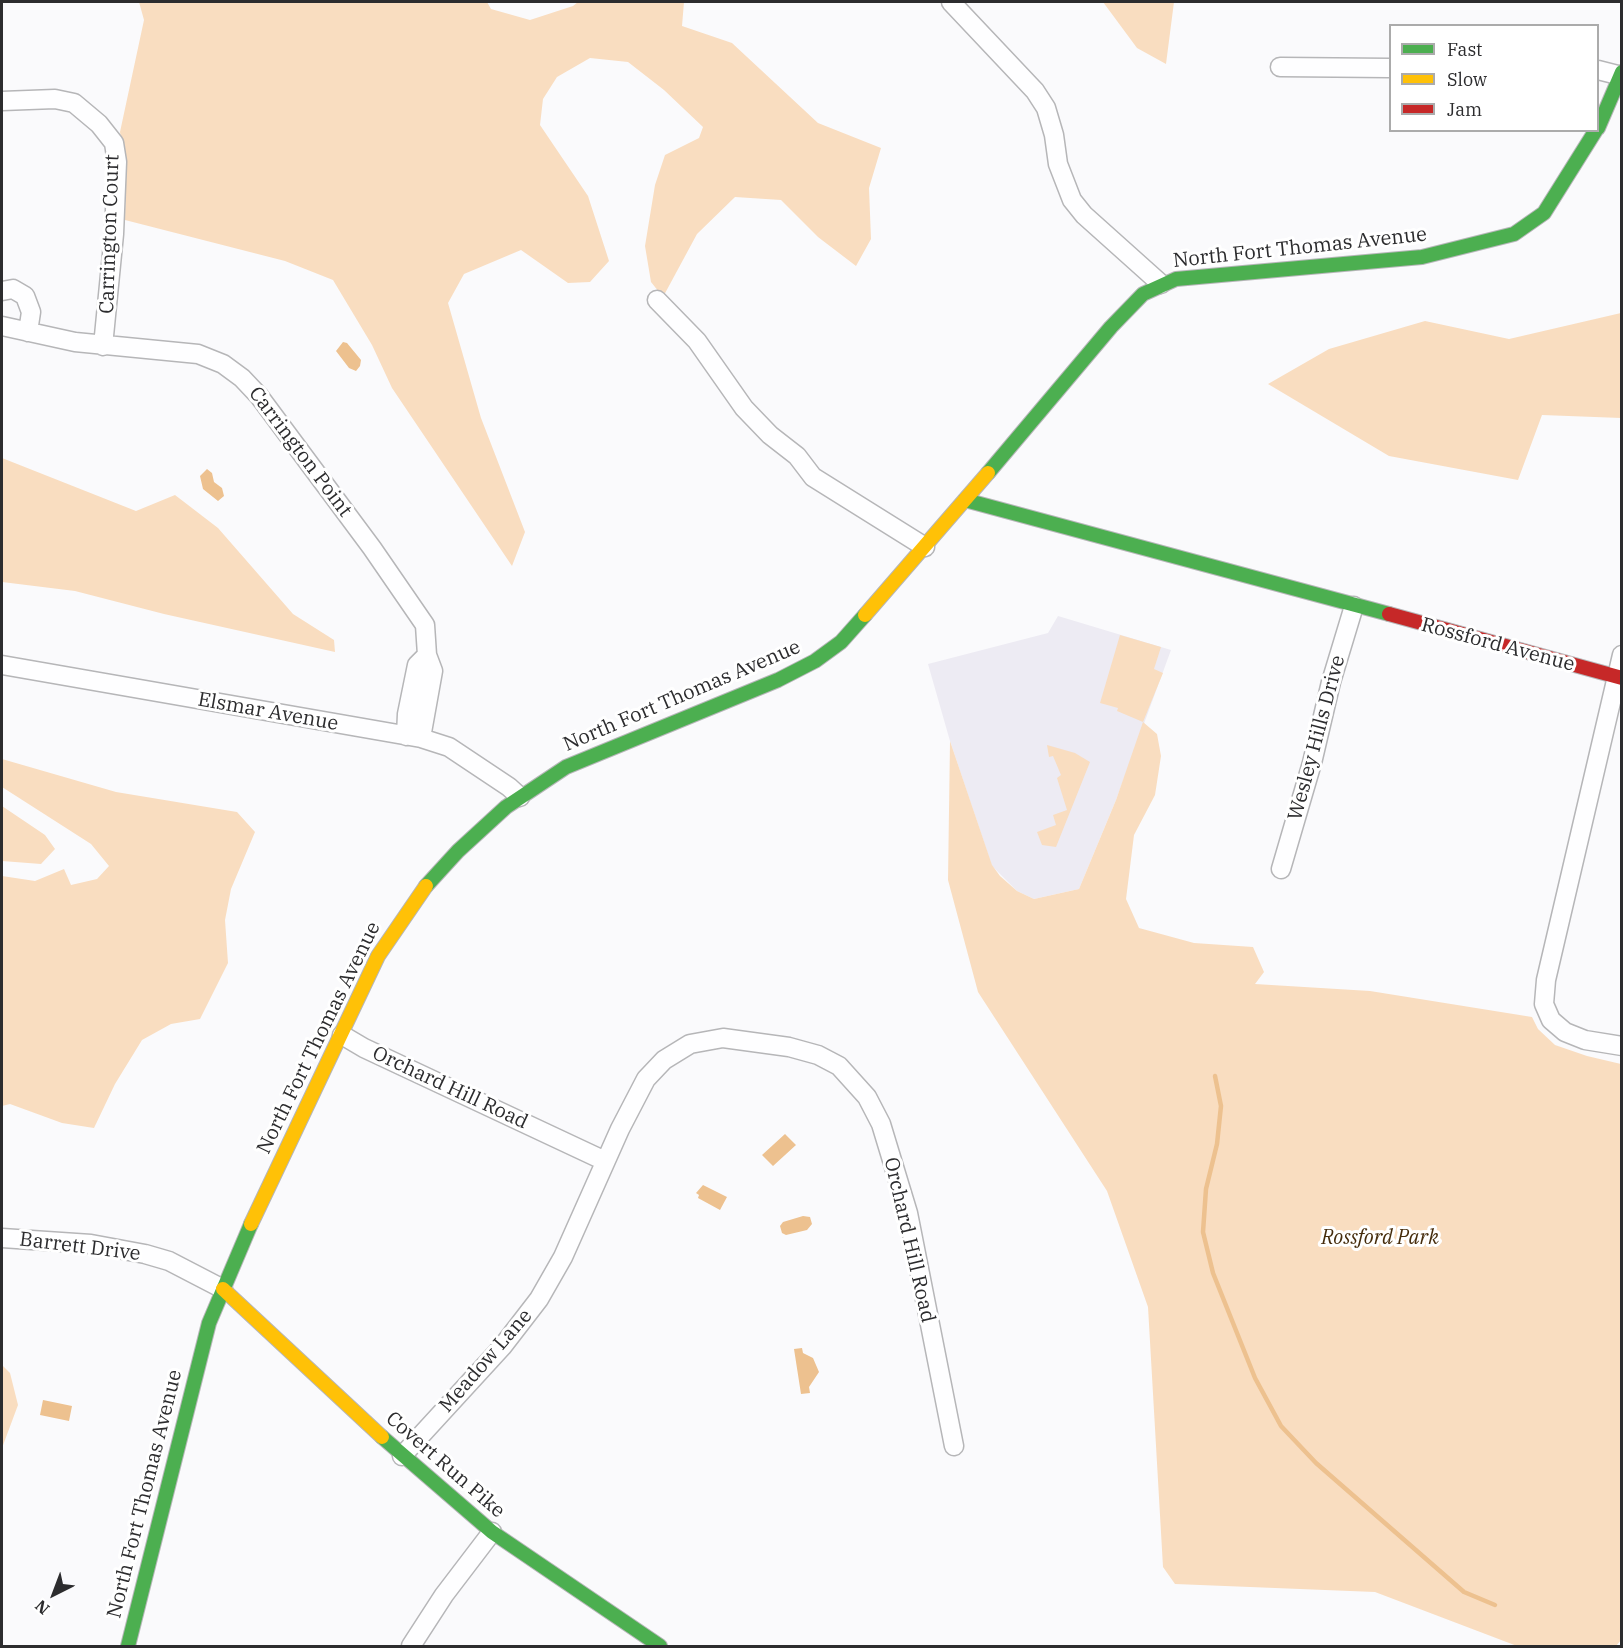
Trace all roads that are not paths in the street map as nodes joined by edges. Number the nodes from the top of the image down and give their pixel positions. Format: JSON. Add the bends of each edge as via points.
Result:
{"nodes":[{"id":1,"x":951,"y":2,"type":"edge"},
{"id":2,"x":1280,"y":67,"type":"dead end"},
{"id":3,"x":1389,"y":68,"type":"edge"},
{"id":4,"x":1599,"y":70,"type":"edge"},
{"id":5,"x":1621,"y":74,"type":"edge"},
{"id":6,"x":2,"y":100,"type":"edge"},
{"id":7,"x":1599,"y":124,"type":"edge"},
{"id":8,"x":1595,"y":132,"type":"edge"},
{"id":9,"x":1161,"y":284,"type":"junction"},
{"id":10,"x":2,"y":291,"type":"edge"},
{"id":11,"x":657,"y":300,"type":"dead end"},
{"id":12,"x":2,"y":326,"type":"edge"},
{"id":13,"x":28,"y":332,"type":"junction"},
{"id":14,"x":103,"y":346,"type":"junction"},
{"id":15,"x":965,"y":500,"type":"junction"},
{"id":16,"x":925,"y":547,"type":"junction"},
{"id":17,"x":1354,"y":606,"type":"junction"},
{"id":18,"x":1622,"y":655,"type":"edge"},
{"id":19,"x":2,"y":665,"type":"edge"},
{"id":20,"x":1619,"y":678,"type":"edge"},
{"id":21,"x":414,"y":737,"type":"junction"},
{"id":22,"x":520,"y":797,"type":"junction"},
{"id":23,"x":1281,"y":869,"type":"dead end"},
{"id":24,"x":342,"y":1035,"type":"junction"},
{"id":25,"x":1622,"y":1046,"type":"edge"},
{"id":26,"x":605,"y":1161,"type":"junction"},
{"id":27,"x":2,"y":1238,"type":"edge"},
{"id":28,"x":223,"y":1289,"type":"junction"},
{"id":29,"x":954,"y":1446,"type":"dead end"},
{"id":30,"x":402,"y":1456,"type":"junction"},
{"id":31,"x":492,"y":1532,"type":"junction"},
{"id":32,"x":128,"y":1647,"type":"edge"},
{"id":33,"x":411,"y":1647,"type":"edge"},
{"id":34,"x":660,"y":1647,"type":"edge"}],
"edges":[{"from":1,"to":9,"type":"street","via":[[1023,75],[1046,108],[1058,164],[1072,200]]},
{"from":2,"to":3,"type":"street"},
{"from":4,"to":5,"type":"street"},
{"from":5,"to":7,"type":"street","name":"North Fort Thomas Avenue"},
{"from":6,"to":14,"type":"street","name":"Carrington Court","via":[[55,99],[74,103],[114,143],[114,234]]},
{"from":8,"to":9,"type":"street","name":"North Fort Thomas Avenue","via":[[1544,213],[1514,234],[1422,257],[1176,279]]},
{"from":9,"to":15,"type":"street","name":"North Fort Thomas Avenue","via":[[1134,302]]},
{"from":10,"to":13,"type":"street","via":[[13,289],[25,296],[31,312]]},
{"from":11,"to":16,"type":"street","via":[[697,341],[744,408],[797,456],[813,477]]},
{"from":12,"to":13,"type":"street","name":"Carrington Point"},
{"from":13,"to":14,"type":"street","name":"Carrington Point"},
{"from":14,"to":21,"type":"street","name":"Carrington Point","via":[[202,355],[224,364],[259,396],[425,625],[427,655],[433,671]]},
{"from":15,"to":16,"type":"street","name":"North Fort Thomas Avenue"},
{"from":15,"to":17,"type":"street","name":"Rossford Avenue"},
{"from":16,"to":22,"type":"street","name":"North Fort Thomas Avenue","via":[[858,625],[815,661],[746,694],[566,767]]},
{"from":17,"to":20,"type":"street","name":"Rossford Avenue"},
{"from":17,"to":23,"type":"street","name":"Wesley Hills Drive"},
{"from":18,"to":20,"type":"street"},
{"from":19,"to":21,"type":"street","name":"Elsmar Avenue"},
{"from":20,"to":25,"type":"street","via":[[1546,980],[1544,1004],[1551,1020],[1565,1032]]},
{"from":21,"to":22,"type":"street","name":"Elsmar Avenue","via":[[449,747]]},
{"from":22,"to":24,"type":"street","name":"North Fort Thomas Avenue","via":[[463,847],[405,914],[378,956]]},
{"from":24,"to":26,"type":"street","name":"Orchard Hill Road"},
{"from":24,"to":28,"type":"street","name":"North Fort Thomas Avenue","via":[[267,1188]]},
{"from":26,"to":29,"type":"street","name":"Orchard Hill Road","via":[[646,1078],[664,1059],[697,1041],[723,1038],[789,1047],[839,1066],[867,1097],[881,1124],[899,1178]]},
{"from":26,"to":30,"type":"street","name":"Meadow Lane","via":[[563,1257],[539,1299],[502,1347]]},
{"from":27,"to":28,"type":"street","name":"Barrett Drive","via":[[91,1244],[145,1254],[169,1261]]},
{"from":28,"to":30,"type":"street","name":"Covert Run Pike"},
{"from":28,"to":32,"type":"street","name":"North Fort Thomas Avenue","via":[[190,1391]]},
{"from":30,"to":31,"type":"street","name":"Covert Run Pike"},
{"from":31,"to":33,"type":"street"},
{"from":31,"to":34,"type":"street","name":"Covert Run Pike"}]}
